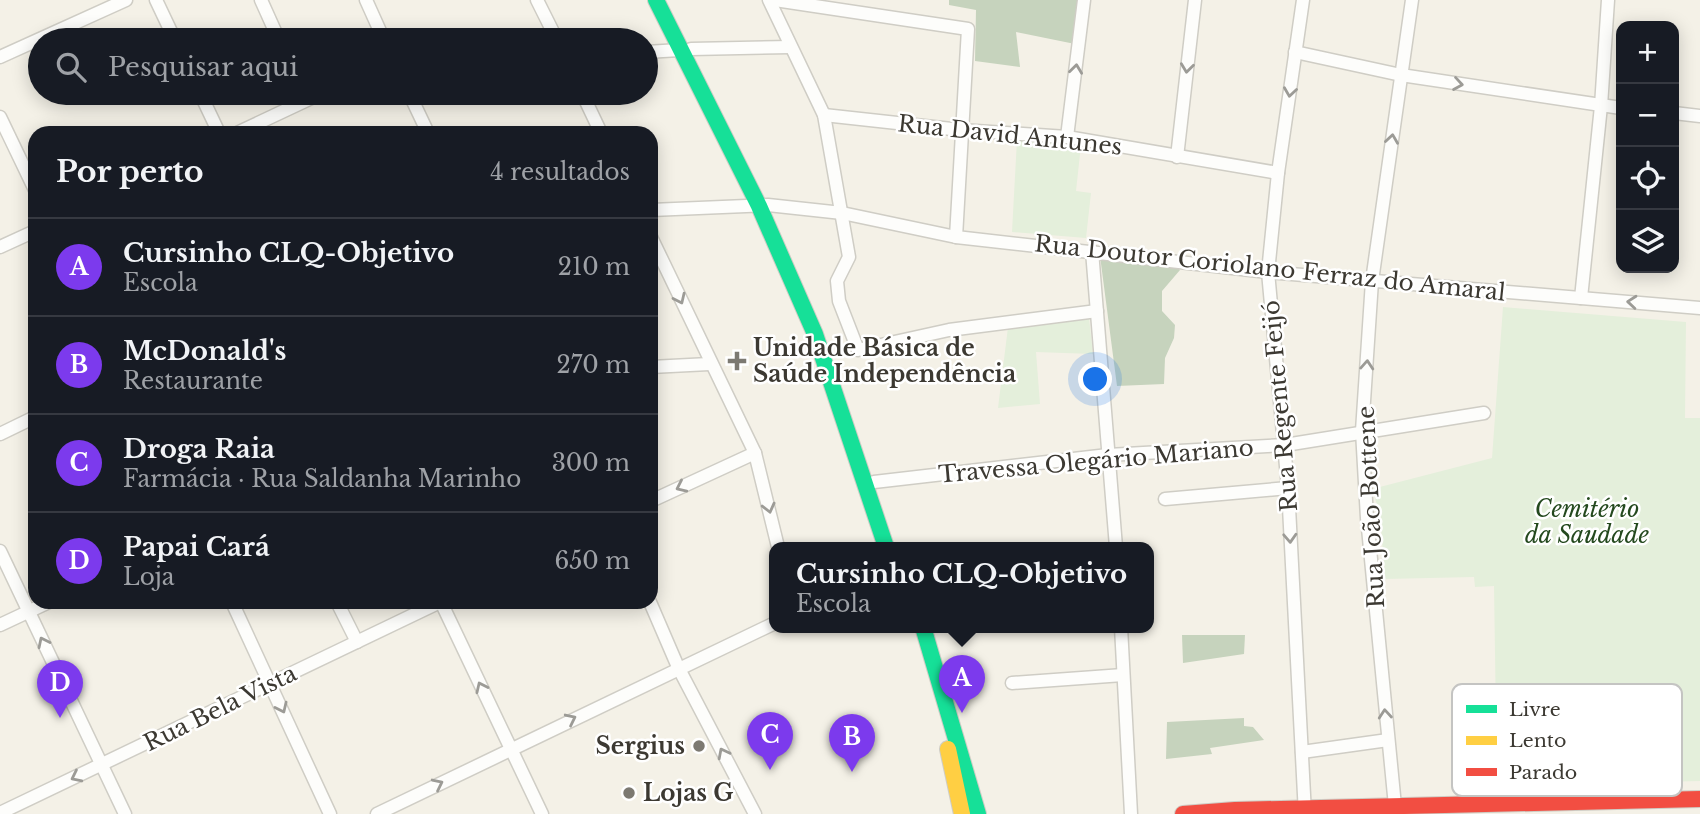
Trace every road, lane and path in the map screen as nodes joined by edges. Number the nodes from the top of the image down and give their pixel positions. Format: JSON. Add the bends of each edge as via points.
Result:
{"nodes":[{"id":1,"x":126,"y":0,"type":"edge"},
{"id":2,"x":156,"y":0,"type":"edge"},
{"id":3,"x":261,"y":0,"type":"edge"},
{"id":4,"x":366,"y":0,"type":"edge"},
{"id":5,"x":537,"y":0,"type":"edge"},
{"id":6,"x":656,"y":0,"type":"edge"},
{"id":7,"x":667,"y":0,"type":"edge"},
{"id":8,"x":768,"y":0,"type":"edge"},
{"id":9,"x":775,"y":0,"type":"edge"},
{"id":10,"x":1084,"y":0,"type":"edge"},
{"id":11,"x":1195,"y":0,"type":"edge"},
{"id":12,"x":1303,"y":0,"type":"edge"},
{"id":13,"x":1412,"y":0,"type":"edge"},
{"id":14,"x":1608,"y":0,"type":"edge"},
{"id":15,"x":64,"y":28,"type":"edge"},
{"id":16,"x":169,"y":28,"type":"edge"},
{"id":17,"x":274,"y":28,"type":"edge"},
{"id":18,"x":379,"y":28,"type":"edge"},
{"id":19,"x":550,"y":28,"type":"edge"},
{"id":20,"x":28,"y":44,"type":"edge"},
{"id":21,"x":790,"y":47,"type":"junction"},
{"id":22,"x":686,"y":49,"type":"junction"},
{"id":23,"x":658,"y":50,"type":"edge"},
{"id":24,"x":1295,"y":52,"type":"junction"},
{"id":25,"x":0,"y":57,"type":"edge"},
{"id":26,"x":1401,"y":75,"type":"junction"},
{"id":27,"x":206,"y":105,"type":"edge"},
{"id":28,"x":288,"y":105,"type":"edge"},
{"id":29,"x":415,"y":105,"type":"edge"},
{"id":30,"x":588,"y":105,"type":"edge"},
{"id":31,"x":1601,"y":106,"type":"junction"},
{"id":32,"x":1616,"y":108,"type":"edge"},
{"id":33,"x":1679,"y":114,"type":"edge"},
{"id":34,"x":824,"y":115,"type":"junction"},
{"id":35,"x":1700,"y":116,"type":"edge"},
{"id":36,"x":0,"y":117,"type":"edge"},
{"id":37,"x":216,"y":126,"type":"edge"},
{"id":38,"x":250,"y":126,"type":"edge"},
{"id":39,"x":425,"y":126,"type":"edge"},
{"id":40,"x":598,"y":126,"type":"edge"},
{"id":41,"x":961,"y":131,"type":"junction"},
{"id":42,"x":1067,"y":136,"type":"junction"},
{"id":43,"x":1177,"y":157,"type":"junction"},
{"id":44,"x":1278,"y":173,"type":"junction"},
{"id":45,"x":28,"y":175,"type":"edge"},
{"id":46,"x":763,"y":206,"type":"junction"},
{"id":47,"x":658,"y":210,"type":"edge"},
{"id":48,"x":842,"y":214,"type":"junction"},
{"id":49,"x":28,"y":234,"type":"edge"},
{"id":50,"x":956,"y":237,"type":"junction"},
{"id":51,"x":0,"y":247,"type":"edge"},
{"id":52,"x":1091,"y":251,"type":"junction"},
{"id":53,"x":658,"y":252,"type":"edge"},
{"id":54,"x":1268,"y":272,"type":"junction"},
{"id":55,"x":1372,"y":281,"type":"junction"},
{"id":56,"x":1581,"y":298,"type":"junction"},
{"id":57,"x":1700,"y":307,"type":"edge"},
{"id":58,"x":1097,"y":311,"type":"junction"},
{"id":59,"x":709,"y":364,"type":"junction"},
{"id":60,"x":658,"y":367,"type":"edge"},
{"id":61,"x":1485,"y":413,"type":"dead end"},
{"id":62,"x":28,"y":420,"type":"edge"},
{"id":63,"x":1362,"y":430,"type":"junction"},
{"id":64,"x":0,"y":434,"type":"edge"},
{"id":65,"x":1285,"y":445,"type":"junction"},
{"id":66,"x":755,"y":453,"type":"junction"},
{"id":67,"x":1108,"y":456,"type":"junction"},
{"id":68,"x":874,"y":482,"type":"junction"},
{"id":69,"x":1288,"y":488,"type":"junction"},
{"id":70,"x":658,"y":498,"type":"edge"},
{"id":71,"x":1166,"y":499,"type":"dead end"},
{"id":72,"x":777,"y":542,"type":"edge"},
{"id":73,"x":884,"y":542,"type":"edge"},
{"id":74,"x":894,"y":542,"type":"edge"},
{"id":75,"x":1116,"y":542,"type":"edge"},
{"id":76,"x":0,"y":551,"type":"edge"},
{"id":77,"x":34,"y":609,"type":"edge"},
{"id":78,"x":235,"y":609,"type":"edge"},
{"id":79,"x":340,"y":609,"type":"edge"},
{"id":80,"x":425,"y":609,"type":"edge"},
{"id":81,"x":443,"y":609,"type":"edge"},
{"id":82,"x":653,"y":609,"type":"edge"},
{"id":83,"x":28,"y":612,"type":"junction"},
{"id":84,"x":0,"y":625,"type":"edge"},
{"id":85,"x":769,"y":626,"type":"edge"},
{"id":86,"x":915,"y":633,"type":"edge"},
{"id":87,"x":925,"y":633,"type":"edge"},
{"id":88,"x":1121,"y":633,"type":"edge"},
{"id":89,"x":357,"y":642,"type":"junction"},
{"id":90,"x":678,"y":667,"type":"junction"},
{"id":91,"x":1123,"y":675,"type":"junction"},
{"id":92,"x":270,"y":683,"type":"junction"},
{"id":93,"x":1012,"y":683,"type":"dead end"},
{"id":94,"x":1388,"y":740,"type":"junction"},
{"id":95,"x":510,"y":749,"type":"junction"},
{"id":96,"x":1302,"y":752,"type":"junction"},
{"id":97,"x":102,"y":764,"type":"junction"},
{"id":98,"x":1700,"y":799,"type":"edge"},
{"id":99,"x":1700,"y":805,"type":"edge"},
{"id":100,"x":1395,"y":806,"type":"junction"},
{"id":101,"x":1469,"y":809,"type":"edge"},
{"id":102,"x":1304,"y":811,"type":"edge"},
{"id":103,"x":0,"y":813,"type":"edge"},
{"id":104,"x":125,"y":814,"type":"edge"},
{"id":105,"x":330,"y":814,"type":"edge"},
{"id":106,"x":377,"y":814,"type":"edge"},
{"id":107,"x":542,"y":814,"type":"edge"},
{"id":108,"x":755,"y":814,"type":"edge"},
{"id":109,"x":962,"y":814,"type":"edge"},
{"id":110,"x":978,"y":814,"type":"edge"},
{"id":111,"x":1131,"y":814,"type":"edge"},
{"id":112,"x":1183,"y":814,"type":"edge"},
{"id":113,"x":1640,"y":814,"type":"edge"}],
"edges":[{"from":1,"to":15,"type":"street"},
{"from":2,"to":16,"type":"street"},
{"from":3,"to":17,"type":"street"},
{"from":4,"to":18,"type":"street"},
{"from":5,"to":19,"type":"street"},
{"from":6,"to":22,"type":"main road"},
{"from":7,"to":22,"type":"main road"},
{"from":8,"to":21,"type":"street"},
{"from":9,"to":41,"type":"street","via":[[968,29]]},
{"from":42,"to":10,"type":"street","one_way":true},
{"from":11,"to":43,"type":"street","one_way":true},
{"from":12,"to":24,"type":"street","name":"Rua Regente Feijó"},
{"from":13,"to":26,"type":"street","name":"Rua João Bottene"},
{"from":14,"to":31,"type":"street"},
{"from":20,"to":25,"type":"street"},
{"from":21,"to":22,"type":"street"},
{"from":21,"to":34,"type":"street"},
{"from":22,"to":23,"type":"street"},
{"from":22,"to":46,"type":"main road"},
{"from":24,"to":26,"type":"street"},
{"from":24,"to":44,"type":"street","name":"Rua Regente Feijó","one_way":true},
{"from":26,"to":31,"type":"street","one_way":true},
{"from":55,"to":26,"type":"street","name":"Rua João Bottene","one_way":true},
{"from":27,"to":37,"type":"street"},
{"from":28,"to":38,"type":"street"},
{"from":29,"to":39,"type":"street"},
{"from":30,"to":40,"type":"street"},
{"from":31,"to":32,"type":"street"},
{"from":31,"to":56,"type":"street"},
{"from":33,"to":35,"type":"street"},
{"from":34,"to":41,"type":"street","name":"Rua David Antunes"},
{"from":34,"to":48,"type":"street"},
{"from":36,"to":45,"type":"street"},
{"from":41,"to":42,"type":"street","name":"Rua David Antunes"},
{"from":41,"to":50,"type":"street"},
{"from":42,"to":43,"type":"street","name":"Rua David Antunes"},
{"from":43,"to":44,"type":"street","name":"Rua David Antunes"},
{"from":44,"to":54,"type":"street","name":"Rua Regente Feijó"},
{"from":46,"to":47,"type":"street","name":"Rua Doutor Coriolano Ferraz do Amaral"},
{"from":46,"to":48,"type":"street","name":"Rua Doutor Coriolano Ferraz do Amaral"},
{"from":46,"to":68,"type":"main road","via":[[820,327]]},
{"from":46,"to":73,"type":"main road","via":[[815,334]]},
{"from":48,"to":50,"type":"street","name":"Rua Doutor Coriolano Ferraz do Amaral"},
{"from":48,"to":58,"type":"street","via":[[849,257],[837,281],[839,301],[858,350],[949,330]]},
{"from":49,"to":51,"type":"street"},
{"from":50,"to":52,"type":"street","name":"Rua Doutor Coriolano Ferraz do Amaral"},
{"from":52,"to":54,"type":"street","name":"Rua Doutor Coriolano Ferraz do Amaral"},
{"from":52,"to":58,"type":"street"},
{"from":53,"to":59,"type":"street","one_way":true},
{"from":54,"to":55,"type":"street","name":"Rua Doutor Coriolano Ferraz do Amaral"},
{"from":54,"to":65,"type":"street","name":"Rua Regente Feijó"},
{"from":55,"to":56,"type":"street","name":"Rua Doutor Coriolano Ferraz do Amaral"},
{"from":63,"to":55,"type":"street","name":"Rua João Bottene","one_way":true},
{"from":57,"to":56,"type":"street","name":"Rua Doutor Coriolano Ferraz do Amaral","one_way":true},
{"from":58,"to":67,"type":"street"},
{"from":59,"to":60,"type":"street"},
{"from":59,"to":66,"type":"street"},
{"from":61,"to":63,"type":"street","name":"Travessa Olegário Mariano"},
{"from":62,"to":64,"type":"street"},
{"from":63,"to":65,"type":"street","name":"Travessa Olegário Mariano"},
{"from":94,"to":63,"type":"street","name":"Rua João Bottene","one_way":true},
{"from":65,"to":67,"type":"street","name":"Travessa Olegário Mariano"},
{"from":65,"to":69,"type":"street","name":"Rua Regente Feijó"},
{"from":66,"to":70,"type":"street","one_way":true},
{"from":66,"to":72,"type":"street","one_way":true},
{"from":67,"to":68,"type":"street","name":"Travessa Olegário Mariano"},
{"from":67,"to":75,"type":"street"},
{"from":68,"to":74,"type":"main road"},
{"from":69,"to":71,"type":"street"},
{"from":69,"to":96,"type":"street","name":"Rua Regente Feijó","one_way":true},
{"from":76,"to":83,"type":"street"},
{"from":77,"to":83,"type":"street"},
{"from":78,"to":92,"type":"street"},
{"from":79,"to":89,"type":"street"},
{"from":80,"to":89,"type":"street","name":"Rua Bela Vista"},
{"from":95,"to":81,"type":"street","one_way":true},
{"from":82,"to":90,"type":"street"},
{"from":83,"to":84,"type":"street"},
{"from":97,"to":83,"type":"street","one_way":true},
{"from":85,"to":90,"type":"street"},
{"from":86,"to":109,"type":"main road"},
{"from":87,"to":110,"type":"main road"},
{"from":88,"to":91,"type":"street"},
{"from":89,"to":92,"type":"street","name":"Rua Bela Vista"},
{"from":95,"to":90,"type":"street","one_way":true},
{"from":108,"to":90,"type":"street","one_way":true},
{"from":91,"to":93,"type":"street"},
{"from":91,"to":111,"type":"street"},
{"from":92,"to":97,"type":"street","name":"Rua Bela Vista"},
{"from":92,"to":105,"type":"street","one_way":true},
{"from":94,"to":96,"type":"street"},
{"from":94,"to":100,"type":"street","name":"Rua João Bottene"},
{"from":106,"to":95,"type":"street","one_way":true},
{"from":95,"to":107,"type":"street"},
{"from":96,"to":102,"type":"street","name":"Rua Regente Feijó"},
{"from":97,"to":103,"type":"street","name":"Rua Bela Vista","one_way":true},
{"from":97,"to":104,"type":"street"},
{"from":98,"to":101,"type":"main road"},
{"from":99,"to":113,"type":"main road","via":[[1654,807]]},
{"from":100,"to":101,"type":"main road"},
{"from":100,"to":102,"type":"main road"},
{"from":102,"to":112,"type":"main road"}]}
